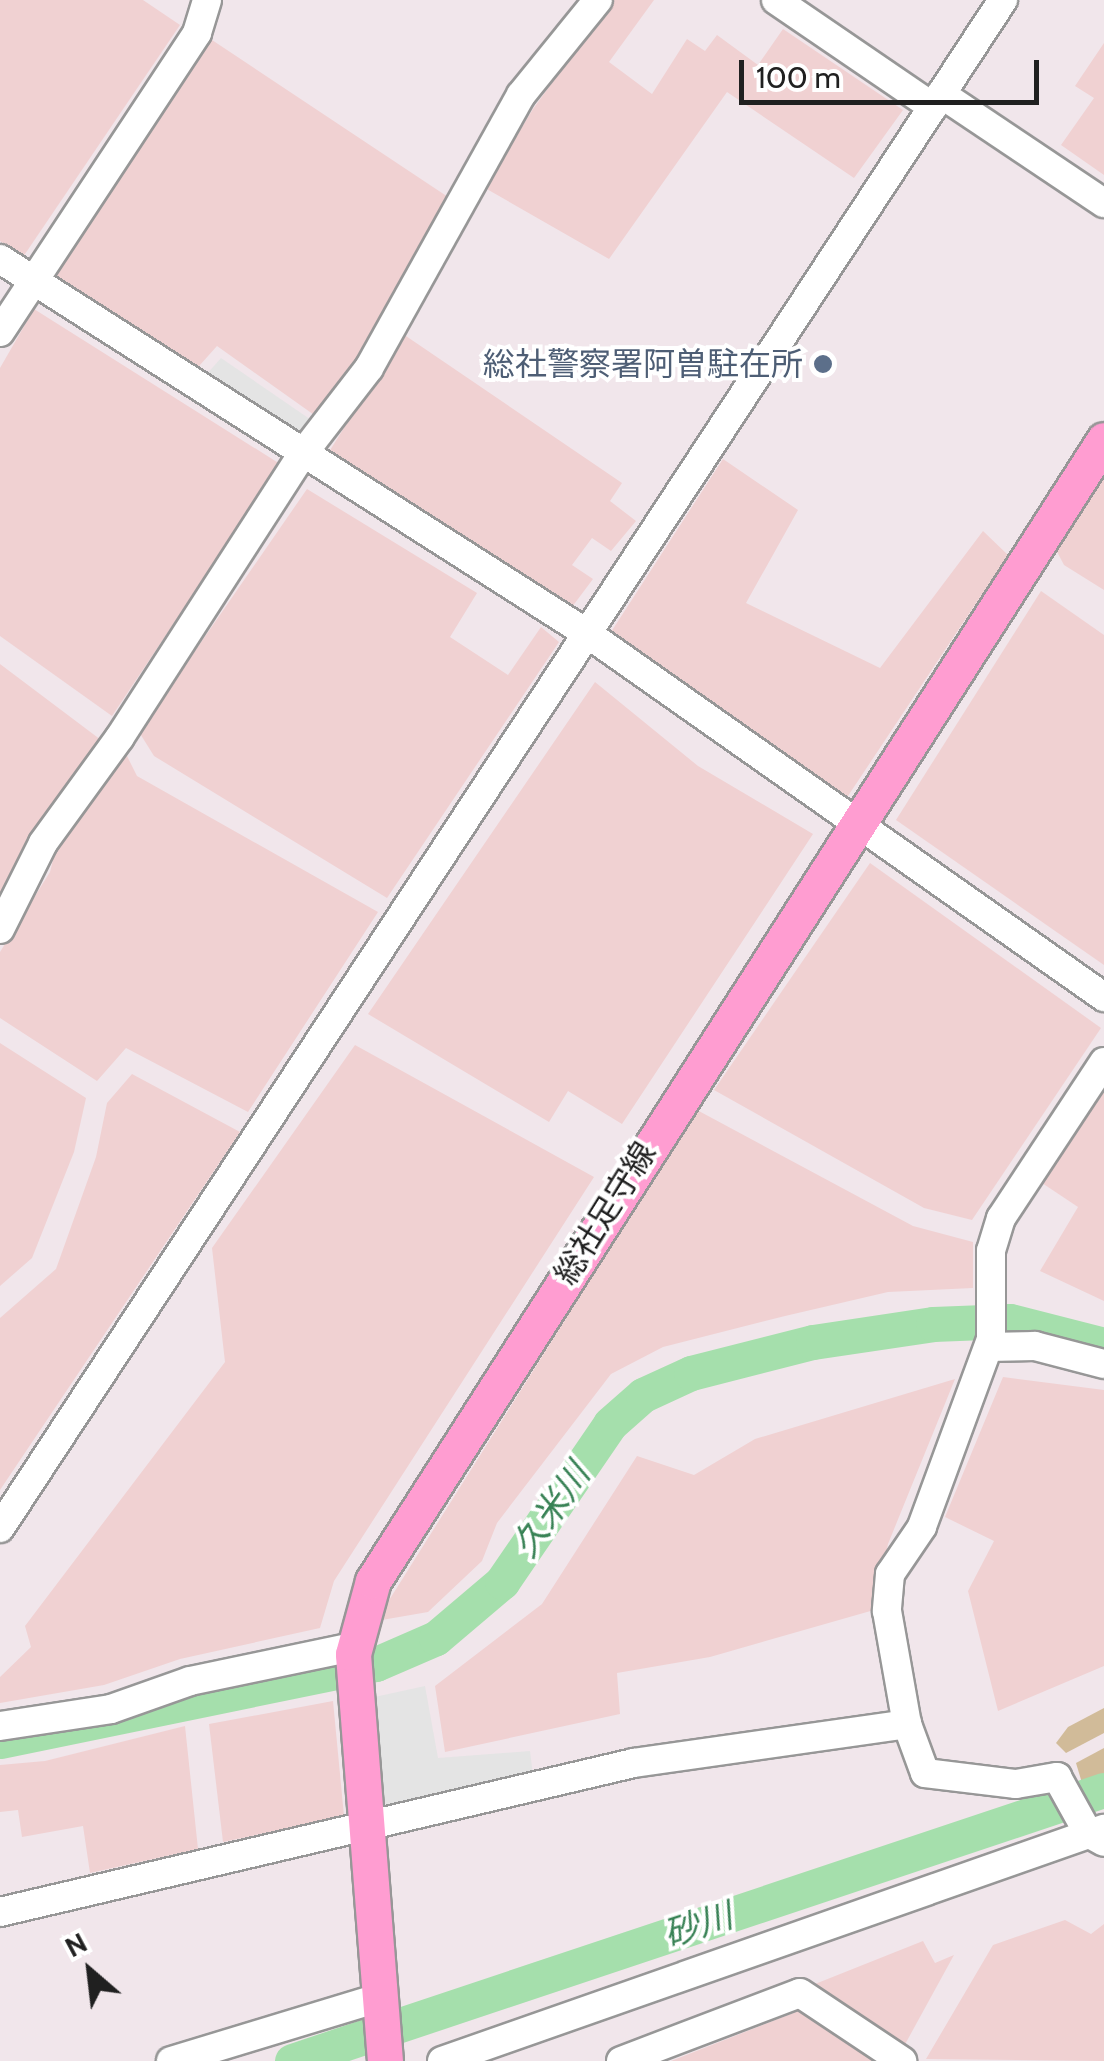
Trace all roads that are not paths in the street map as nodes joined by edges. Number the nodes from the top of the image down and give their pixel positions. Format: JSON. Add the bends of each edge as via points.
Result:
{"nodes":[{"id":1,"x":207,"y":0,"type":"edge"},
{"id":2,"x":598,"y":0,"type":"edge"},
{"id":3,"x":776,"y":0,"type":"edge"},
{"id":4,"x":1003,"y":0,"type":"edge"},
{"id":5,"x":937,"y":101,"type":"junction"},
{"id":6,"x":1104,"y":202,"type":"edge"},
{"id":7,"x":0,"y":259,"type":"edge"},
{"id":8,"x":32,"y":280,"type":"junction"},
{"id":9,"x":0,"y":332,"type":"edge"},
{"id":10,"x":1104,"y":440,"type":"edge"},
{"id":11,"x":301,"y":456,"type":"junction"},
{"id":12,"x":588,"y":634,"type":"junction"},
{"id":13,"x":858,"y":827,"type":"junction"},
{"id":14,"x":0,"y":928,"type":"edge"},
{"id":15,"x":1104,"y":997,"type":"edge"},
{"id":16,"x":1104,"y":1062,"type":"edge"},
{"id":17,"x":990,"y":1343,"type":"junction"},
{"id":18,"x":1104,"y":1364,"type":"edge"},
{"id":19,"x":0,"y":1528,"type":"edge"},
{"id":20,"x":354,"y":1661,"type":"junction"},
{"id":21,"x":906,"y":1724,"type":"junction"},
{"id":22,"x":0,"y":1726,"type":"edge"},
{"id":23,"x":366,"y":1828,"type":"junction"},
{"id":24,"x":1094,"y":1830,"type":"edge"},
{"id":25,"x":0,"y":1912,"type":"edge"},
{"id":26,"x":380,"y":2004,"type":"junction"},
{"id":27,"x":171,"y":2061,"type":"edge"},
{"id":28,"x":385,"y":2061,"type":"edge"},
{"id":29,"x":442,"y":2061,"type":"edge"},
{"id":30,"x":621,"y":2061,"type":"edge"},
{"id":31,"x":902,"y":2061,"type":"edge"}],
"edges":[{"from":1,"to":8,"type":"street","via":[[197,33]]},
{"from":2,"to":11,"type":"street","via":[[522,95],[369,368]]},
{"from":3,"to":5,"type":"street"},
{"from":4,"to":5,"type":"street"},
{"from":5,"to":6,"type":"street"},
{"from":5,"to":12,"type":"street"},
{"from":7,"to":8,"type":"street"},
{"from":8,"to":9,"type":"street"},
{"from":8,"to":11,"type":"street"},
{"from":10,"to":13,"type":"main road","name":"総社足守線"},
{"from":11,"to":12,"type":"street"},
{"from":11,"to":14,"type":"street","via":[[120,737],[42,843]]},
{"from":12,"to":13,"type":"street"},
{"from":12,"to":19,"type":"street"},
{"from":13,"to":15,"type":"street"},
{"from":13,"to":20,"type":"main road","name":"総社足守線","via":[[418,1503],[373,1581]]},
{"from":16,"to":17,"type":"street","via":[[1001,1218],[991,1251]]},
{"from":17,"to":18,"type":"street","via":[[1035,1346]]},
{"from":17,"to":21,"type":"street","via":[[922,1527],[890,1574],[888,1634]]},
{"from":20,"to":22,"type":"street","via":[[190,1681],[112,1709]]},
{"from":20,"to":23,"type":"main road","name":"総社足守線"},
{"from":21,"to":23,"type":"street","via":[[634,1763]]},
{"from":21,"to":24,"type":"street","via":[[925,1773],[1016,1784],[1049,1775],[1064,1780]]},
{"from":23,"to":25,"type":"street"},
{"from":23,"to":26,"type":"main road","name":"総社足守線"},
{"from":24,"to":29,"type":"street"},
{"from":26,"to":27,"type":"street"},
{"from":26,"to":28,"type":"main road","name":"総社足守線"},
{"from":30,"to":31,"type":"street","via":[[800,1993]]}]}
